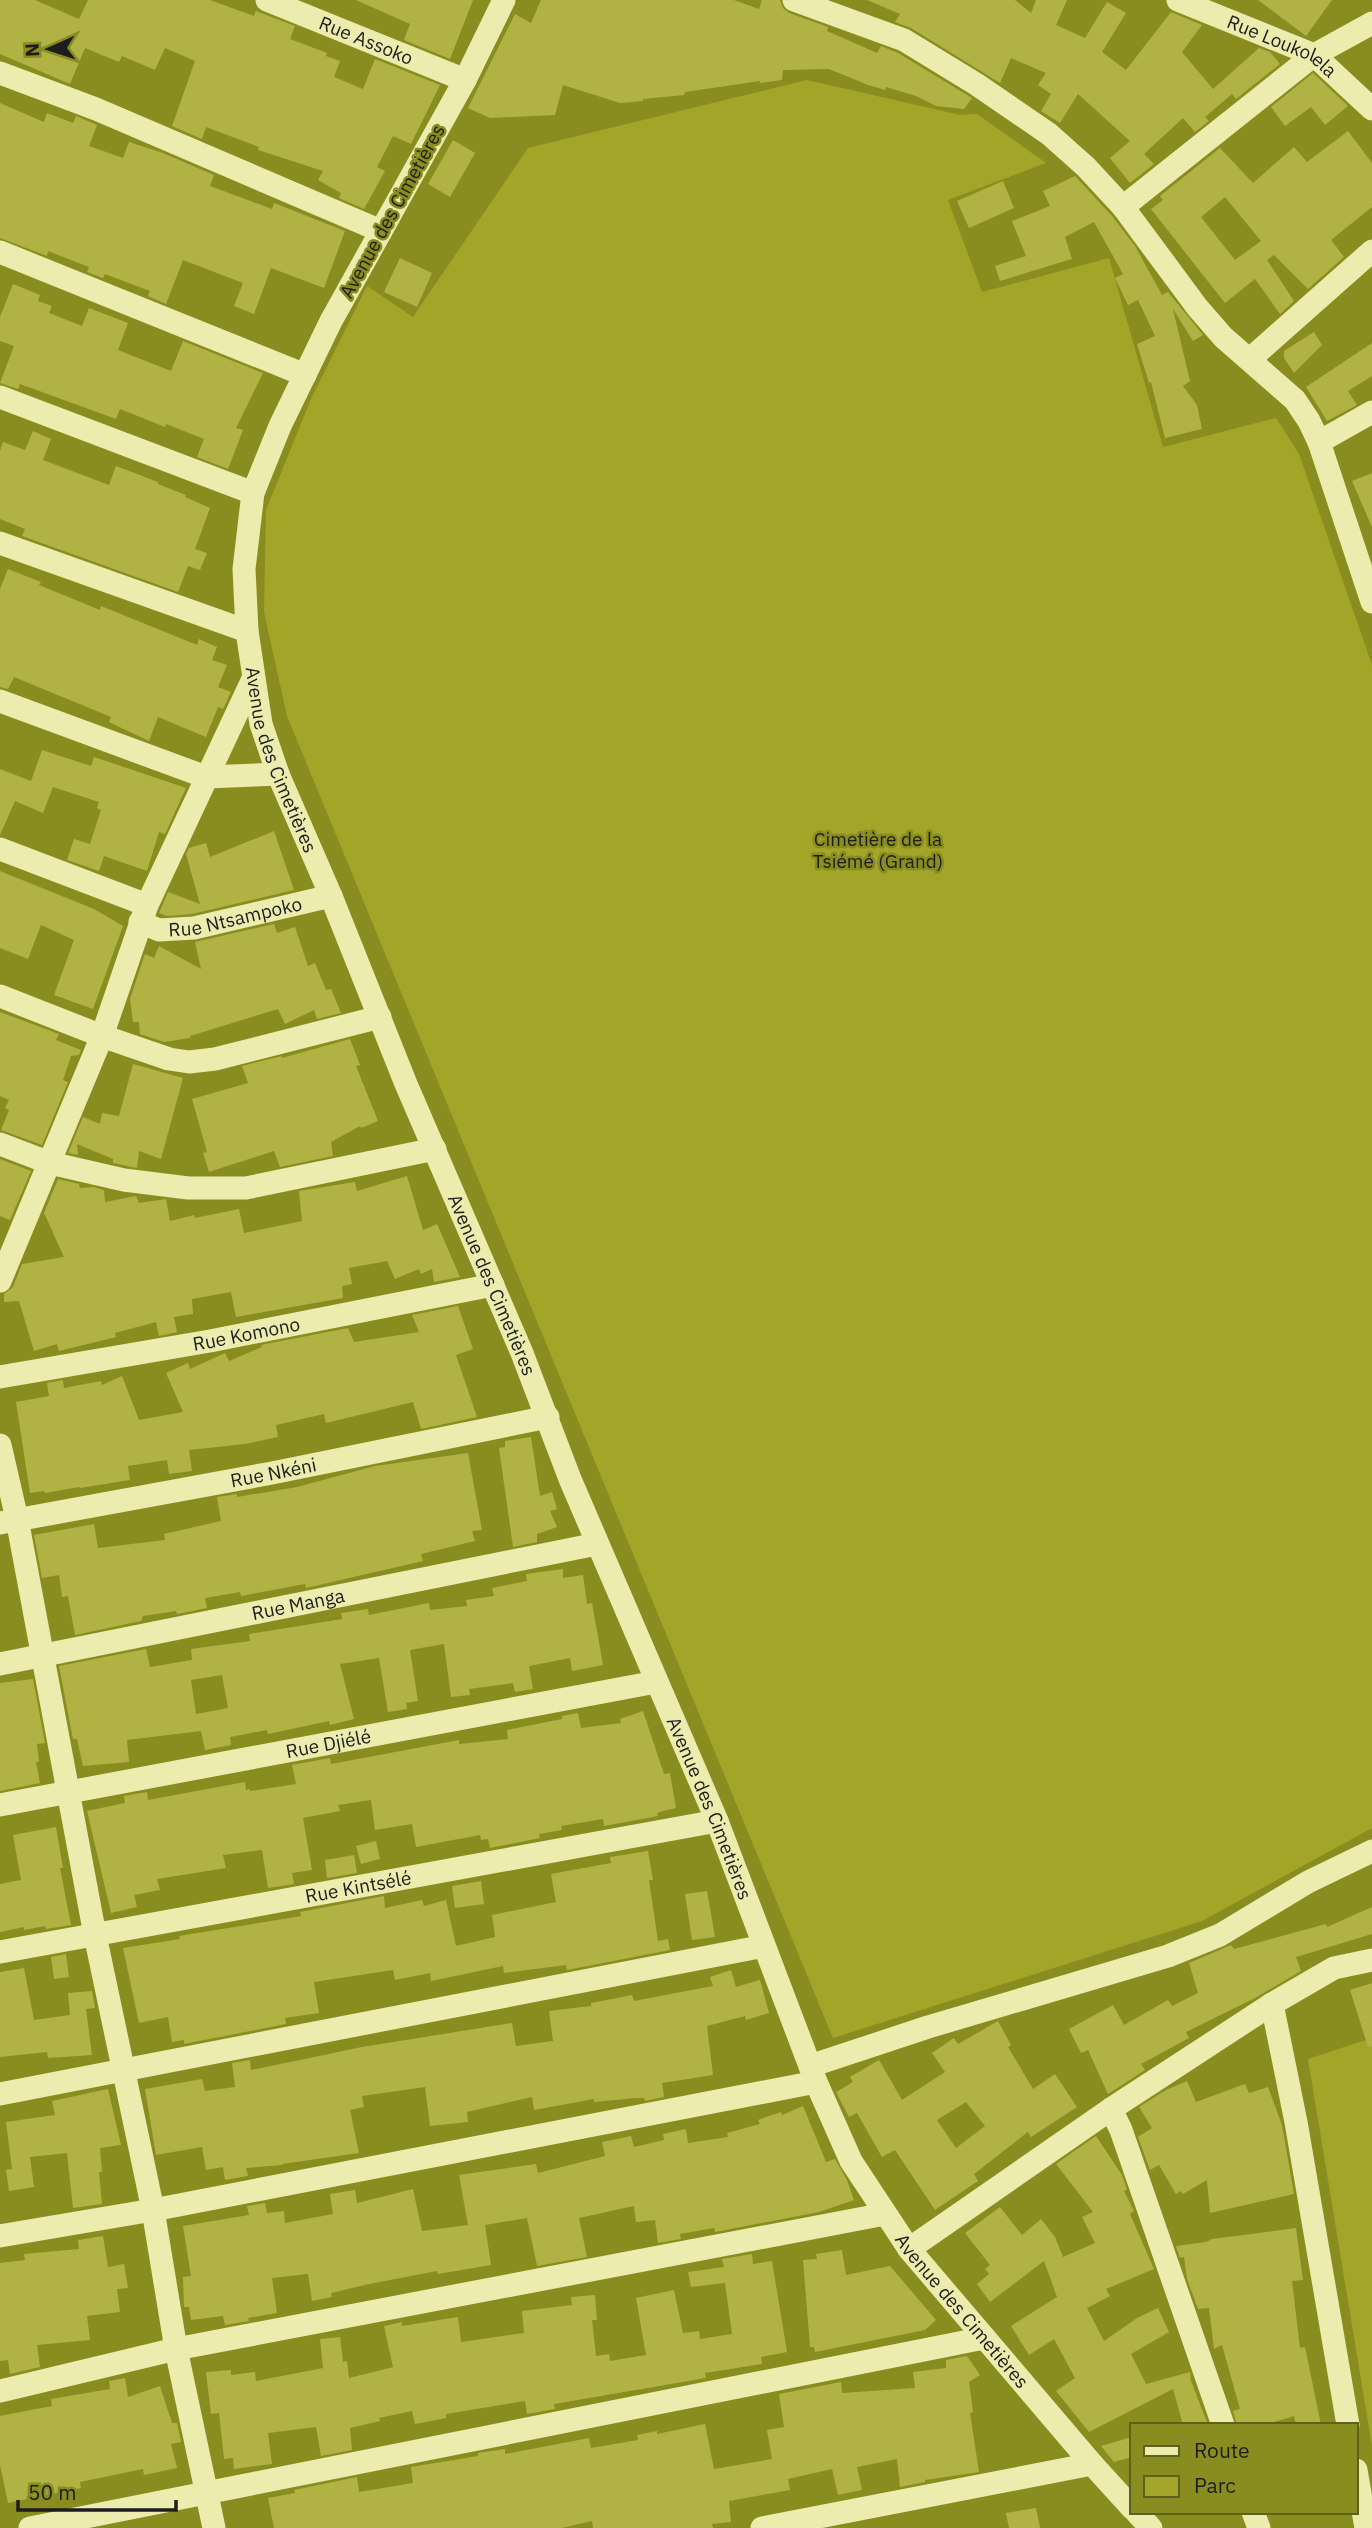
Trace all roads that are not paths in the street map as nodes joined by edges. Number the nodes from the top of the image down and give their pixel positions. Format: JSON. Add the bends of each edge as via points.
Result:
{"nodes":[{"id":1,"x":267,"y":0,"type":"edge"},
{"id":2,"x":504,"y":0,"type":"edge"},
{"id":3,"x":794,"y":0,"type":"edge"},
{"id":4,"x":1178,"y":0,"type":"edge"},
{"id":5,"x":1372,"y":23,"type":"edge"},
{"id":6,"x":1314,"y":55,"type":"junction"},
{"id":7,"x":0,"y":73,"type":"edge"},
{"id":8,"x":465,"y":80,"type":"junction"},
{"id":9,"x":1372,"y":109,"type":"edge"},
{"id":10,"x":1123,"y":206,"type":"junction"},
{"id":11,"x":381,"y":231,"type":"junction"},
{"id":12,"x":1372,"y":251,"type":"edge"},
{"id":13,"x":0,"y":252,"type":"edge"},
{"id":14,"x":1250,"y":359,"type":"junction"},
{"id":15,"x":305,"y":375,"type":"junction"},
{"id":16,"x":0,"y":397,"type":"edge"},
{"id":17,"x":1372,"y":412,"type":"edge"},
{"id":18,"x":1319,"y":442,"type":"junction"},
{"id":19,"x":253,"y":493,"type":"junction"},
{"id":20,"x":0,"y":543,"type":"edge"},
{"id":21,"x":1365,"y":557,"type":"edge"},
{"id":22,"x":1372,"y":602,"type":"edge"},
{"id":23,"x":247,"y":631,"type":"junction"},
{"id":24,"x":252,"y":681,"type":"junction"},
{"id":25,"x":0,"y":702,"type":"edge"},
{"id":26,"x":278,"y":774,"type":"junction"},
{"id":27,"x":206,"y":777,"type":"junction"},
{"id":28,"x":0,"y":849,"type":"edge"},
{"id":29,"x":331,"y":896,"type":"junction"},
{"id":30,"x":144,"y":914,"type":"junction"},
{"id":31,"x":0,"y":996,"type":"edge"},
{"id":32,"x":380,"y":1017,"type":"junction"},
{"id":33,"x":102,"y":1036,"type":"junction"},
{"id":34,"x":0,"y":1144,"type":"edge"},
{"id":35,"x":435,"y":1149,"type":"junction"},
{"id":36,"x":50,"y":1163,"type":"junction"},
{"id":37,"x":0,"y":1281,"type":"edge"},
{"id":38,"x":492,"y":1286,"type":"junction"},
{"id":39,"x":0,"y":1377,"type":"edge"},
{"id":40,"x":548,"y":1416,"type":"junction"},
{"id":41,"x":0,"y":1445,"type":"edge"},
{"id":42,"x":9,"y":1521,"type":"edge"},
{"id":43,"x":597,"y":1544,"type":"junction"},
{"id":44,"x":43,"y":1655,"type":"junction"},
{"id":45,"x":0,"y":1664,"type":"edge"},
{"id":46,"x":656,"y":1682,"type":"junction"},
{"id":47,"x":69,"y":1794,"type":"junction"},
{"id":48,"x":0,"y":1805,"type":"edge"},
{"id":49,"x":717,"y":1821,"type":"junction"},
{"id":50,"x":1372,"y":1851,"type":"edge"},
{"id":51,"x":95,"y":1935,"type":"junction"},
{"id":52,"x":764,"y":1946,"type":"junction"},
{"id":53,"x":0,"y":1952,"type":"edge"},
{"id":54,"x":1372,"y":1960,"type":"edge"},
{"id":55,"x":1272,"y":2004,"type":"junction"},
{"id":56,"x":125,"y":2070,"type":"junction"},
{"id":57,"x":813,"y":2074,"type":"junction"},
{"id":58,"x":0,"y":2094,"type":"edge"},
{"id":59,"x":1111,"y":2109,"type":"junction"},
{"id":60,"x":153,"y":2210,"type":"junction"},
{"id":61,"x":885,"y":2214,"type":"junction"},
{"id":62,"x":0,"y":2236,"type":"edge"},
{"id":63,"x":909,"y":2249,"type":"junction"},
{"id":64,"x":984,"y":2337,"type":"junction"},
{"id":65,"x":176,"y":2349,"type":"junction"},
{"id":66,"x":0,"y":2391,"type":"edge"},
{"id":67,"x":1222,"y":2423,"type":"edge"},
{"id":68,"x":1348,"y":2423,"type":"edge"},
{"id":69,"x":1092,"y":2464,"type":"junction"},
{"id":70,"x":1358,"y":2482,"type":"edge"},
{"id":71,"x":207,"y":2491,"type":"junction"},
{"id":72,"x":1130,"y":2506,"type":"edge"},
{"id":73,"x":1138,"y":2514,"type":"edge"},
{"id":74,"x":30,"y":2528,"type":"edge"},
{"id":75,"x":214,"y":2528,"type":"edge"},
{"id":76,"x":762,"y":2528,"type":"edge"},
{"id":77,"x":1151,"y":2528,"type":"edge"},
{"id":78,"x":1366,"y":2528,"type":"edge"}],
"edges":[{"from":1,"to":8,"type":"street","name":"Rue Assoko"},
{"from":2,"to":8,"type":"street","name":"Avenue des Cimetières"},
{"from":3,"to":10,"type":"street","via":[[904,40],[976,84],[1049,134]]},
{"from":4,"to":6,"type":"street","name":"Rue Loukolela"},
{"from":5,"to":6,"type":"street"},
{"from":6,"to":9,"type":"street","name":"Rue Loukolela"},
{"from":6,"to":10,"type":"street"},
{"from":7,"to":11,"type":"street","via":[[96,109]]},
{"from":8,"to":11,"type":"street","name":"Avenue des Cimetières"},
{"from":10,"to":14,"type":"street","via":[[1197,307]]},
{"from":11,"to":15,"type":"street","name":"Avenue des Cimetières"},
{"from":12,"to":14,"type":"street"},
{"from":13,"to":15,"type":"street"},
{"from":14,"to":18,"type":"street","via":[[1295,400]]},
{"from":15,"to":19,"type":"street","name":"Avenue des Cimetières"},
{"from":16,"to":19,"type":"street"},
{"from":17,"to":18,"type":"street"},
{"from":18,"to":21,"type":"street"},
{"from":19,"to":23,"type":"street","name":"Avenue des Cimetières","via":[[244,569]]},
{"from":20,"to":23,"type":"street"},
{"from":21,"to":22,"type":"street"},
{"from":23,"to":24,"type":"street","name":"Avenue des Cimetières"},
{"from":24,"to":26,"type":"street","name":"Avenue des Cimetières","via":[[265,742]]},
{"from":24,"to":27,"type":"street"},
{"from":25,"to":27,"type":"street"},
{"from":26,"to":27,"type":"street"},
{"from":26,"to":29,"type":"street","name":"Avenue des Cimetières"},
{"from":27,"to":30,"type":"street"},
{"from":28,"to":30,"type":"street","name":"Rue Ntsampoko"},
{"from":29,"to":30,"type":"street","name":"Rue Ntsampoko","via":[[194,928],[159,930]]},
{"from":29,"to":32,"type":"street","name":"Avenue des Cimetières"},
{"from":30,"to":33,"type":"street"},
{"from":31,"to":33,"type":"street"},
{"from":32,"to":33,"type":"street","via":[[189,1062]]},
{"from":32,"to":35,"type":"street","name":"Avenue des Cimetières"},
{"from":33,"to":36,"type":"street"},
{"from":34,"to":36,"type":"street"},
{"from":35,"to":36,"type":"street","via":[[246,1188],[163,1185]]},
{"from":35,"to":38,"type":"street","name":"Avenue des Cimetières"},
{"from":36,"to":37,"type":"street"},
{"from":38,"to":39,"type":"street","name":"Rue Komono"},
{"from":38,"to":40,"type":"street","name":"Avenue des Cimetières"},
{"from":40,"to":42,"type":"street","name":"Rue Nkéni"},
{"from":40,"to":43,"type":"street","name":"Avenue des Cimetières"},
{"from":41,"to":42,"type":"street"},
{"from":42,"to":44,"type":"street"},
{"from":43,"to":44,"type":"street","name":"Rue Manga"},
{"from":43,"to":46,"type":"street","name":"Avenue des Cimetières"},
{"from":44,"to":45,"type":"street","name":"Rue Manga"},
{"from":44,"to":47,"type":"street"},
{"from":46,"to":47,"type":"street","name":"Rue Djiélé"},
{"from":46,"to":49,"type":"street","name":"Avenue des Cimetières"},
{"from":47,"to":48,"type":"street","name":"Rue Djiélé"},
{"from":47,"to":51,"type":"street"},
{"from":49,"to":51,"type":"street","name":"Rue Kintsélé"},
{"from":49,"to":52,"type":"street","name":"Avenue des Cimetières"},
{"from":50,"to":57,"type":"street","via":[[1308,1882],[1220,1935],[928,2027]]},
{"from":51,"to":53,"type":"street","name":"Rue Kintsélé"},
{"from":51,"to":56,"type":"street"},
{"from":52,"to":56,"type":"street"},
{"from":52,"to":57,"type":"street","name":"Avenue des Cimetières"},
{"from":54,"to":55,"type":"street","via":[[1334,1968]]},
{"from":55,"to":59,"type":"street"},
{"from":55,"to":68,"type":"street"},
{"from":56,"to":58,"type":"street"},
{"from":56,"to":60,"type":"street"},
{"from":57,"to":60,"type":"street"},
{"from":57,"to":61,"type":"street","name":"Avenue des Cimetières","via":[[851,2161]]},
{"from":59,"to":63,"type":"street"},
{"from":59,"to":67,"type":"street"},
{"from":60,"to":62,"type":"street"},
{"from":60,"to":65,"type":"street"},
{"from":61,"to":63,"type":"street","name":"Avenue des Cimetières"},
{"from":61,"to":65,"type":"street"},
{"from":63,"to":64,"type":"street","name":"Avenue des Cimetières"},
{"from":64,"to":69,"type":"street","name":"Avenue des Cimetières"},
{"from":64,"to":71,"type":"street"},
{"from":65,"to":66,"type":"street"},
{"from":65,"to":71,"type":"street"},
{"from":69,"to":72,"type":"street","name":"Avenue des Cimetières"},
{"from":69,"to":76,"type":"street"},
{"from":70,"to":78,"type":"street"},
{"from":71,"to":74,"type":"street"},
{"from":71,"to":75,"type":"street"},
{"from":73,"to":77,"type":"street"}]}
